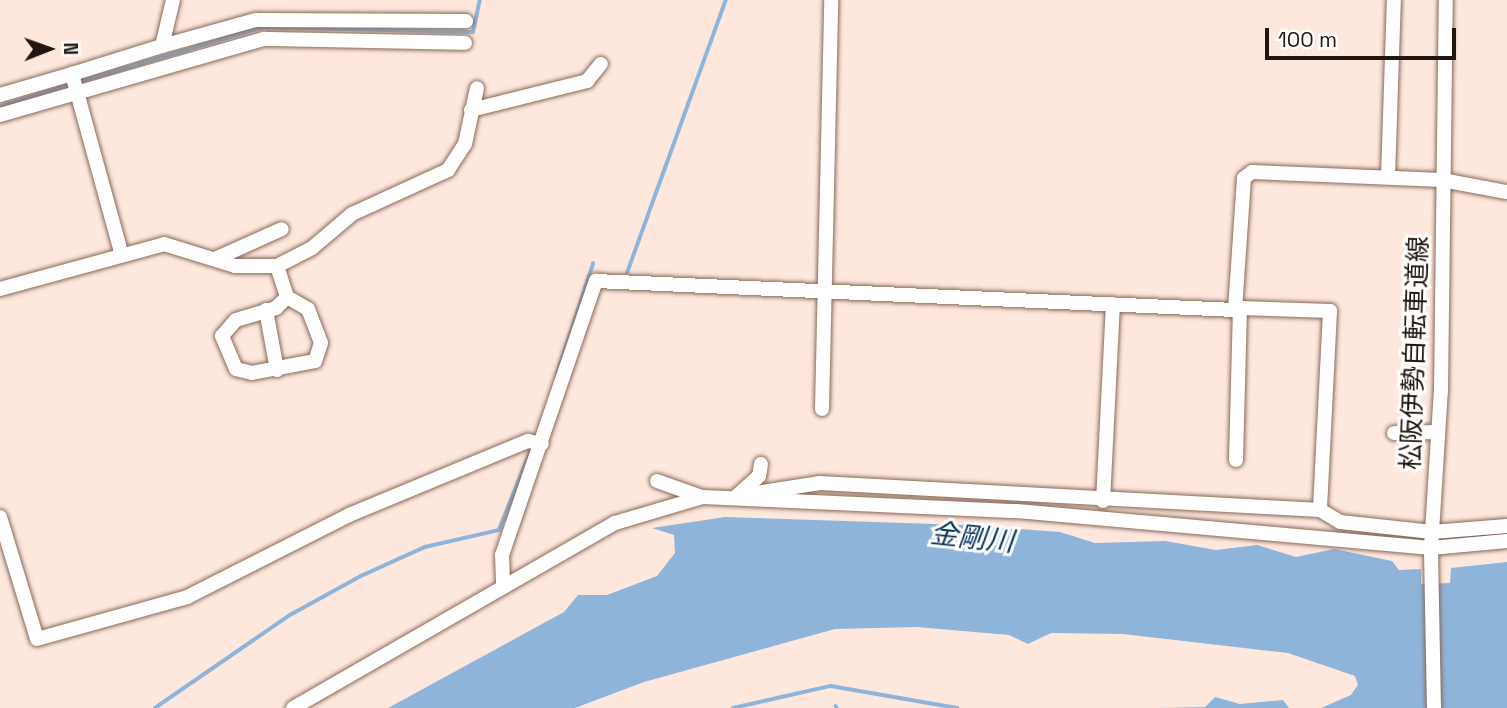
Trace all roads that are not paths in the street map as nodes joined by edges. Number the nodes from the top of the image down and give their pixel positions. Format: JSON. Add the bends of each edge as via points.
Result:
{"nodes":[{"id":1,"x":173,"y":0,"type":"edge"},
{"id":2,"x":831,"y":0,"type":"edge"},
{"id":3,"x":1394,"y":0,"type":"edge"},
{"id":4,"x":1446,"y":0,"type":"edge"},
{"id":5,"x":466,"y":20,"type":"dead end"},
{"id":6,"x":465,"y":43,"type":"dead end"},
{"id":7,"x":162,"y":46,"type":"junction"},
{"id":8,"x":601,"y":64,"type":"dead end"},
{"id":9,"x":74,"y":83,"type":"junction"},
{"id":10,"x":477,"y":88,"type":"dead end"},
{"id":11,"x":0,"y":95,"type":"edge"},
{"id":12,"x":471,"y":110,"type":"junction"},
{"id":13,"x":0,"y":115,"type":"edge"},
{"id":14,"x":1388,"y":177,"type":"junction"},
{"id":15,"x":1442,"y":180,"type":"junction"},
{"id":16,"x":1507,"y":192,"type":"edge"},
{"id":17,"x":282,"y":229,"type":"dead end"},
{"id":18,"x":121,"y":252,"type":"junction"},
{"id":19,"x":215,"y":259,"type":"junction"},
{"id":20,"x":277,"y":266,"type":"junction"},
{"id":21,"x":0,"y":289,"type":"edge"},
{"id":22,"x":825,"y":290,"type":"junction"},
{"id":23,"x":287,"y":297,"type":"junction"},
{"id":24,"x":1113,"y":304,"type":"junction"},
{"id":25,"x":1240,"y":308,"type":"junction"},
{"id":26,"x":266,"y":310,"type":"junction"},
{"id":27,"x":277,"y":370,"type":"junction"},
{"id":28,"x":821,"y":409,"type":"dead end"},
{"id":29,"x":1438,"y":432,"type":"junction"},
{"id":30,"x":1394,"y":433,"type":"dead end"},
{"id":31,"x":536,"y":442,"type":"junction"},
{"id":32,"x":1237,"y":460,"type":"dead end"},
{"id":33,"x":761,"y":464,"type":"dead end"},
{"id":34,"x":657,"y":481,"type":"dead end"},
{"id":35,"x":737,"y":496,"type":"junction"},
{"id":36,"x":703,"y":497,"type":"junction"},
{"id":37,"x":1103,"y":501,"type":"junction"},
{"id":38,"x":1320,"y":510,"type":"junction"},
{"id":39,"x":0,"y":517,"type":"edge"},
{"id":40,"x":1507,"y":526,"type":"edge"},
{"id":41,"x":1432,"y":532,"type":"junction"},
{"id":42,"x":1507,"y":541,"type":"edge"},
{"id":43,"x":1432,"y":552,"type":"junction"},
{"id":44,"x":503,"y":582,"type":"junction"},
{"id":45,"x":293,"y":708,"type":"edge"},
{"id":46,"x":1434,"y":708,"type":"edge"}],
"edges":[{"from":1,"to":7,"type":"street"},
{"from":2,"to":22,"type":"street"},
{"from":3,"to":14,"type":"street"},
{"from":4,"to":15,"type":"street","name":"松阪伊勢自転車道線"},
{"from":5,"to":7,"type":"street","via":[[256,20]]},
{"from":6,"to":9,"type":"street","via":[[264,39]]},
{"from":7,"to":9,"type":"street"},
{"from":8,"to":12,"type":"street","via":[[587,81]]},
{"from":9,"to":11,"type":"street"},
{"from":9,"to":13,"type":"street"},
{"from":9,"to":18,"type":"street"},
{"from":10,"to":12,"type":"street"},
{"from":12,"to":20,"type":"street","via":[[465,144],[448,170],[352,214],[312,248]]},
{"from":14,"to":15,"type":"street"},
{"from":14,"to":25,"type":"street","via":[[1252,172],[1244,178]]},
{"from":15,"to":16,"type":"street"},
{"from":15,"to":29,"type":"street","name":"松阪伊勢自転車道線"},
{"from":17,"to":19,"type":"street"},
{"from":18,"to":19,"type":"street","via":[[164,244]]},
{"from":18,"to":21,"type":"street"},
{"from":19,"to":20,"type":"street","via":[[235,266]]},
{"from":20,"to":23,"type":"street"},
{"from":22,"to":24,"type":"street"},
{"from":22,"to":28,"type":"street"},
{"from":22,"to":31,"type":"street","via":[[596,281]]},
{"from":23,"to":26,"type":"street"},
{"from":23,"to":27,"type":"street","via":[[308,309],[321,343],[315,360]]},
{"from":24,"to":25,"type":"street"},
{"from":24,"to":37,"type":"street"},
{"from":25,"to":32,"type":"street"},
{"from":25,"to":38,"type":"street","via":[[1330,311]]},
{"from":26,"to":27,"type":"street"},
{"from":26,"to":27,"type":"street","via":[[236,320],[222,336],[236,369]]},
{"from":29,"to":30,"type":"street"},
{"from":29,"to":41,"type":"street","name":"松阪伊勢自転車道線"},
{"from":31,"to":39,"type":"street","via":[[349,515],[187,597],[37,639]]},
{"from":31,"to":44,"type":"street","via":[[502,555]]},
{"from":33,"to":35,"type":"street","via":[[760,476]]},
{"from":34,"to":36,"type":"street"},
{"from":35,"to":36,"type":"street"},
{"from":35,"to":37,"type":"street","via":[[820,483]]},
{"from":35,"to":43,"type":"street","via":[[1017,511]]},
{"from":36,"to":44,"type":"street","via":[[615,523]]},
{"from":37,"to":38,"type":"street"},
{"from":38,"to":41,"type":"street","via":[[1340,522]]},
{"from":40,"to":41,"type":"street"},
{"from":41,"to":43,"type":"street","name":"松阪伊勢自転車道線"},
{"from":42,"to":43,"type":"street"},
{"from":43,"to":46,"type":"street","name":"松阪伊勢自転車道線"},
{"from":44,"to":45,"type":"street"}]}
